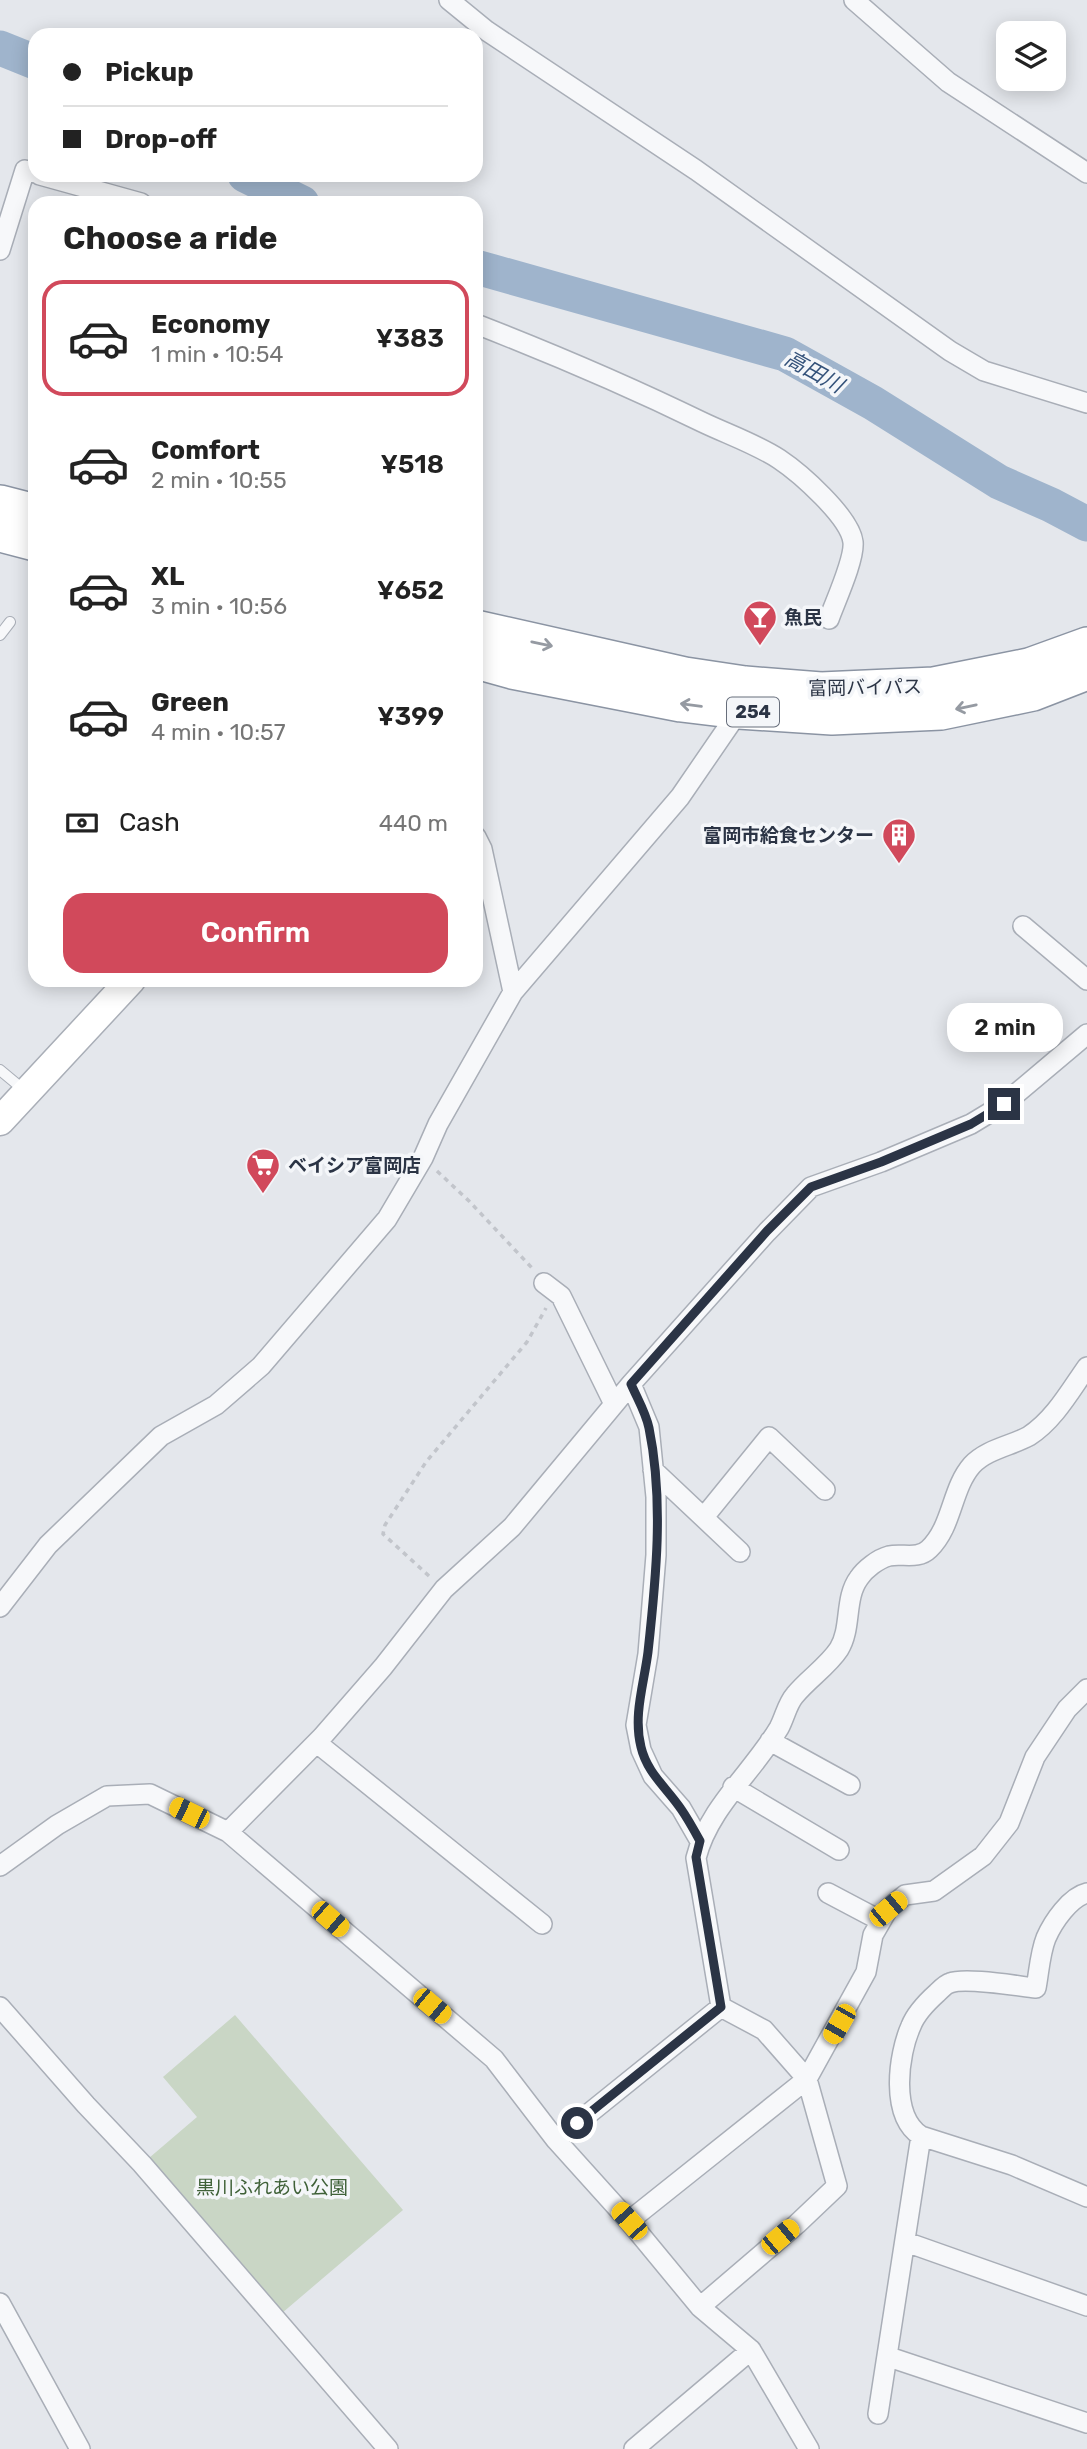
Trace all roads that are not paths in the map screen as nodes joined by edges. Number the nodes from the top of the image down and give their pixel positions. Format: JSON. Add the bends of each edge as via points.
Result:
{"nodes":[{"id":1,"x":449,"y":0,"type":"edge"},
{"id":2,"x":855,"y":0,"type":"edge"},
{"id":3,"x":28,"y":171,"type":"edge"},
{"id":4,"x":1087,"y":173,"type":"edge"},
{"id":5,"x":65,"y":182,"type":"edge"},
{"id":6,"x":116,"y":196,"type":"edge"},
{"id":7,"x":0,"y":250,"type":"edge"},
{"id":8,"x":483,"y":327,"type":"edge"},
{"id":9,"x":1087,"y":403,"type":"edge"},
{"id":10,"x":0,"y":503,"type":"edge"},
{"id":11,"x":28,"y":510,"type":"edge"},
{"id":12,"x":0,"y":534,"type":"edge"},
{"id":13,"x":28,"y":541,"type":"edge"},
{"id":14,"x":829,"y":619,"type":"dead end"},
{"id":15,"x":10,"y":622,"type":"dead end"},
{"id":16,"x":483,"y":630,"type":"edge"},
{"id":17,"x":0,"y":635,"type":"edge"},
{"id":18,"x":1087,"y":645,"type":"edge"},
{"id":19,"x":483,"y":663,"type":"edge"},
{"id":20,"x":1087,"y":672,"type":"edge"},
{"id":21,"x":1031,"y":680,"type":"junction"},
{"id":22,"x":739,"y":711,"type":"junction"},
{"id":23,"x":483,"y":854,"type":"edge"},
{"id":24,"x":1023,"y":926,"type":"dead end"},
{"id":25,"x":1087,"y":980,"type":"edge"},
{"id":26,"x":124,"y":987,"type":"edge"},
{"id":27,"x":513,"y":992,"type":"junction"},
{"id":28,"x":1087,"y":1034,"type":"edge"},
{"id":29,"x":0,"y":1070,"type":"edge"},
{"id":30,"x":26,"y":1093,"type":"junction"},
{"id":31,"x":0,"y":1121,"type":"edge"},
{"id":32,"x":544,"y":1283,"type":"road end"},
{"id":33,"x":1087,"y":1367,"type":"edge"},
{"id":34,"x":631,"y":1384,"type":"junction"},
{"id":35,"x":614,"y":1404,"type":"junction"},
{"id":36,"x":653,"y":1470,"type":"junction"},
{"id":37,"x":825,"y":1490,"type":"dead end"},
{"id":38,"x":704,"y":1517,"type":"junction"},
{"id":39,"x":740,"y":1552,"type":"dead end"},
{"id":40,"x":0,"y":1607,"type":"edge"},
{"id":41,"x":1087,"y":1689,"type":"edge"},
{"id":42,"x":770,"y":1741,"type":"junction"},
{"id":43,"x":317,"y":1743,"type":"junction"},
{"id":44,"x":850,"y":1786,"type":"dead end"},
{"id":45,"x":733,"y":1787,"type":"junction"},
{"id":46,"x":228,"y":1832,"type":"junction"},
{"id":47,"x":700,"y":1841,"type":"junction"},
{"id":48,"x":839,"y":1850,"type":"dead end"},
{"id":49,"x":0,"y":1866,"type":"edge"},
{"id":50,"x":828,"y":1893,"type":"dead end"},
{"id":51,"x":1087,"y":1893,"type":"edge"},
{"id":52,"x":881,"y":1921,"type":"junction"},
{"id":53,"x":542,"y":1924,"type":"dead end"},
{"id":54,"x":0,"y":2007,"type":"edge"},
{"id":55,"x":721,"y":2007,"type":"junction"},
{"id":56,"x":807,"y":2079,"type":"junction"},
{"id":57,"x":920,"y":2136,"type":"junction"},
{"id":58,"x":556,"y":2140,"type":"junction"},
{"id":59,"x":1087,"y":2197,"type":"edge"},
{"id":60,"x":629,"y":2221,"type":"junction"},
{"id":61,"x":906,"y":2242,"type":"junction"},
{"id":62,"x":0,"y":2303,"type":"edge"},
{"id":63,"x":1087,"y":2306,"type":"edge"},
{"id":64,"x":700,"y":2307,"type":"junction"},
{"id":65,"x":751,"y":2350,"type":"junction"},
{"id":66,"x":889,"y":2357,"type":"junction"},
{"id":67,"x":878,"y":2414,"type":"dead end"},
{"id":68,"x":1087,"y":2423,"type":"edge"},
{"id":69,"x":80,"y":2449,"type":"edge"},
{"id":70,"x":388,"y":2449,"type":"edge"},
{"id":71,"x":634,"y":2449,"type":"edge"},
{"id":72,"x":809,"y":2449,"type":"edge"}],
"edges":[{"from":1,"to":9,"type":"street","via":[[487,31],[696,170],[950,351],[984,372]]},
{"from":2,"to":4,"type":"street","via":[[948,82]]},
{"from":3,"to":7,"type":"street"},
{"from":5,"to":6,"type":"street"},
{"from":8,"to":14,"type":"street","via":[[622,384],[777,458],[801,475],[833,508],[853,542]]},
{"from":10,"to":11,"type":"highway"},
{"from":12,"to":13,"type":"highway"},
{"from":15,"to":17,"type":"lane"},
{"from":16,"to":21,"type":"highway","name":"富岡バイパス","number":"254","one_way":true,"via":[[745,684],[821,690]]},
{"from":18,"to":21,"type":"highway","name":"富岡バイパス","number":"254"},
{"from":22,"to":19,"type":"highway","name":"富岡バイパス","number":"254","one_way":true,"via":[[681,704]]},
{"from":20,"to":21,"type":"highway","name":"富岡バイパス","number":"254"},
{"from":21,"to":22,"type":"highway","name":"富岡バイパス","number":"254","one_way":true,"via":[[941,712],[832,717]]},
{"from":22,"to":27,"type":"street","via":[[680,797]]},
{"from":23,"to":27,"type":"street"},
{"from":24,"to":25,"type":"street"},
{"from":26,"to":30,"type":"street"},
{"from":27,"to":40,"type":"street","via":[[387,1219],[261,1366],[216,1405],[161,1436],[48,1545]]},
{"from":28,"to":34,"type":"street","via":[[1004,1104],[971,1124],[811,1187]]},
{"from":29,"to":30,"type":"lane"},
{"from":30,"to":31,"type":"street"},
{"from":32,"to":35,"type":"street","via":[[561,1296]]},
{"from":33,"to":42,"type":"street","via":[[1045,1424],[971,1466],[947,1525],[928,1552],[888,1556],[857,1579],[841,1645],[792,1698]]},
{"from":34,"to":35,"type":"street"},
{"from":34,"to":36,"type":"street","via":[[649,1426]]},
{"from":35,"to":43,"type":"street","via":[[512,1527],[444,1589]]},
{"from":36,"to":38,"type":"street"},
{"from":36,"to":47,"type":"street","via":[[656,1555],[648,1654],[636,1724],[653,1776],[681,1808]]},
{"from":37,"to":38,"type":"street","via":[[769,1437]]},
{"from":38,"to":39,"type":"street"},
{"from":41,"to":52,"type":"street","via":[[1067,1709],[1035,1757],[1009,1823],[983,1856],[934,1891],[905,1895]]},
{"from":42,"to":44,"type":"street"},
{"from":42,"to":45,"type":"street"},
{"from":43,"to":46,"type":"street"},
{"from":43,"to":53,"type":"street"},
{"from":45,"to":47,"type":"street"},
{"from":45,"to":48,"type":"street"},
{"from":46,"to":49,"type":"street","via":[[150,1794],[107,1796]]},
{"from":46,"to":58,"type":"street","via":[[494,2059]]},
{"from":47,"to":55,"type":"street","via":[[696,1857]]},
{"from":50,"to":52,"type":"street"},
{"from":51,"to":57,"type":"street","via":[[1071,1902],[1047,1936],[1036,1988],[949,1983],[918,2013],[905,2043],[900,2079],[907,2122]]},
{"from":52,"to":56,"type":"street","via":[[873,1935],[866,1972]]},
{"from":54,"to":70,"type":"street"},
{"from":55,"to":56,"type":"street","via":[[764,2030]]},
{"from":55,"to":58,"type":"street"},
{"from":56,"to":60,"type":"street"},
{"from":56,"to":64,"type":"street","via":[[836,2186]]},
{"from":57,"to":59,"type":"street","via":[[1012,2165]]},
{"from":57,"to":61,"type":"street"},
{"from":58,"to":60,"type":"street"},
{"from":60,"to":64,"type":"street"},
{"from":61,"to":63,"type":"street"},
{"from":61,"to":66,"type":"street"},
{"from":62,"to":69,"type":"street"},
{"from":64,"to":65,"type":"street"},
{"from":65,"to":71,"type":"street"},
{"from":65,"to":72,"type":"street"},
{"from":66,"to":67,"type":"street"},
{"from":66,"to":68,"type":"street"}]}
